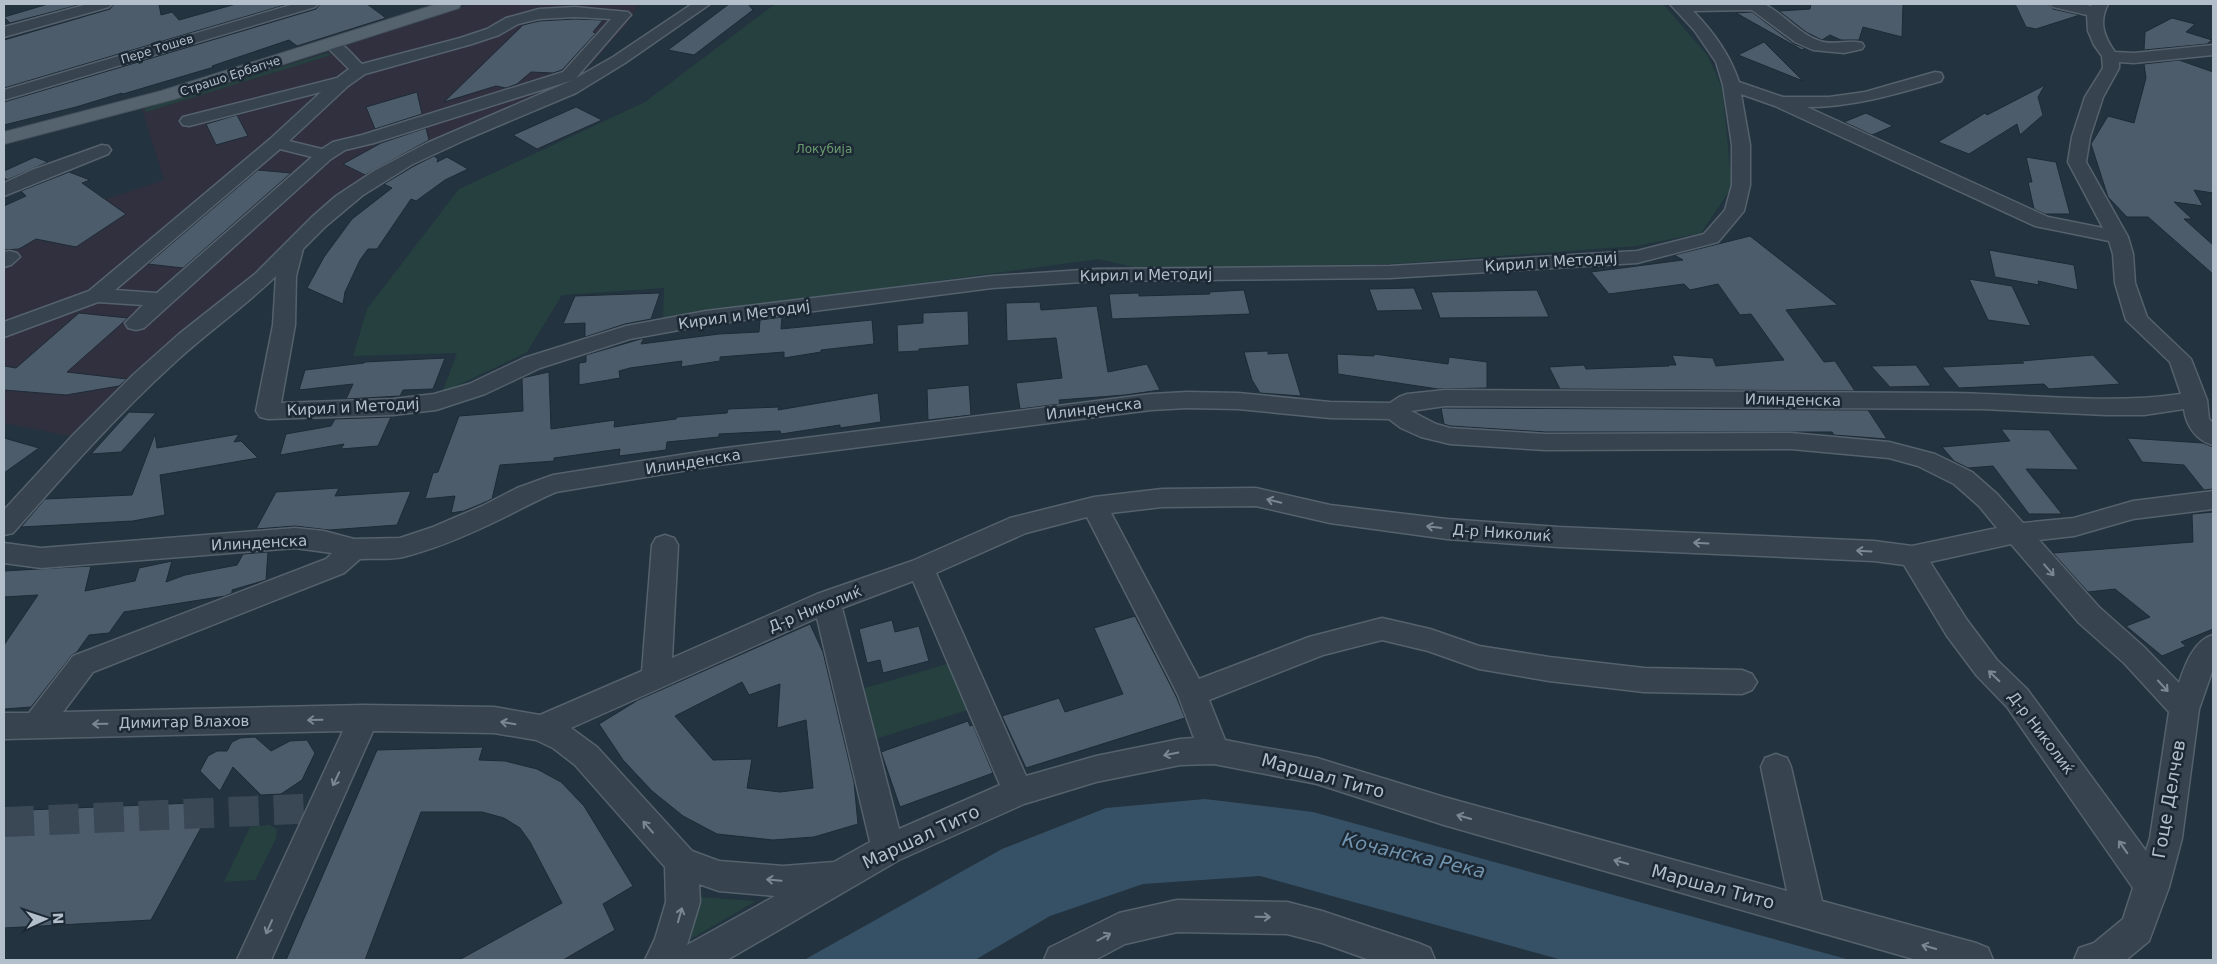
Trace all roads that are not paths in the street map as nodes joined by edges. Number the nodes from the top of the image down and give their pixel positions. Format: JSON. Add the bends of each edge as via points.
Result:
{"nodes":[{"id":1,"x":104,"y":4,"type":"edge"},
{"id":2,"x":310,"y":4,"type":"edge"},
{"id":3,"x":453,"y":4,"type":"edge"},
{"id":4,"x":702,"y":4,"type":"edge"},
{"id":5,"x":2058,"y":4,"type":"edge"},
{"id":6,"x":1678,"y":5,"type":"edge"},
{"id":7,"x":2098,"y":8,"type":"edge"},
{"id":8,"x":4,"y":32,"type":"edge"},
{"id":9,"x":332,"y":44,"type":"junction"},
{"id":10,"x":1856,"y":46,"type":"dead end"},
{"id":11,"x":2213,"y":50,"type":"edge"},
{"id":12,"x":2110,"y":56,"type":"junction"},
{"id":13,"x":359,"y":70,"type":"junction"},
{"id":14,"x":1935,"y":77,"type":"dead end"},
{"id":15,"x":342,"y":82,"type":"junction"},
{"id":16,"x":1732,"y":85,"type":"junction"},
{"id":17,"x":4,"y":94,"type":"edge"},
{"id":18,"x":1781,"y":102,"type":"junction"},
{"id":19,"x":189,"y":121,"type":"dead end"},
{"id":20,"x":4,"y":138,"type":"edge"},
{"id":21,"x":276,"y":143,"type":"junction"},
{"id":22,"x":102,"y":150,"type":"dead end"},
{"id":23,"x":325,"y":155,"type":"junction"},
{"id":24,"x":4,"y":190,"type":"edge"},
{"id":25,"x":2118,"y":237,"type":"junction"},
{"id":26,"x":293,"y":249,"type":"junction"},
{"id":27,"x":96,"y":296,"type":"junction"},
{"id":28,"x":162,"y":300,"type":"junction"},
{"id":29,"x":136,"y":323,"type":"dead end"},
{"id":30,"x":4,"y":330,"type":"edge"},
{"id":31,"x":2194,"y":400,"type":"junction"},
{"id":32,"x":1395,"y":411,"type":"junction"},
{"id":33,"x":2213,"y":437,"type":"edge"},
{"id":34,"x":2213,"y":500,"type":"edge"},
{"id":35,"x":1094,"y":506,"type":"junction"},
{"id":36,"x":4,"y":526,"type":"edge"},
{"id":37,"x":2017,"y":533,"type":"junction"},
{"id":38,"x":665,"y":545,"type":"dead end"},
{"id":39,"x":354,"y":549,"type":"junction"},
{"id":40,"x":4,"y":553,"type":"edge"},
{"id":41,"x":1912,"y":556,"type":"junction"},
{"id":42,"x":921,"y":568,"type":"junction"},
{"id":43,"x":828,"y":602,"type":"junction"},
{"id":44,"x":2213,"y":646,"type":"edge"},
{"id":45,"x":656,"y":676,"type":"junction"},
{"id":46,"x":1742,"y":682,"type":"dead end"},
{"id":47,"x":1192,"y":694,"type":"junction"},
{"id":48,"x":2184,"y":709,"type":"junction"},
{"id":49,"x":364,"y":718,"type":"junction"},
{"id":50,"x":4,"y":726,"type":"edge"},
{"id":51,"x":36,"y":726,"type":"junction"},
{"id":52,"x":541,"y":728,"type":"junction"},
{"id":53,"x":1214,"y":751,"type":"junction"},
{"id":54,"x":1776,"y":767,"type":"dead end"},
{"id":55,"x":1018,"y":792,"type":"junction"},
{"id":56,"x":888,"y":850,"type":"junction"},
{"id":57,"x":681,"y":862,"type":"junction"},
{"id":58,"x":840,"y":877,"type":"junction"},
{"id":59,"x":2152,"y":887,"type":"junction"},
{"id":60,"x":1808,"y":912,"type":"junction"},
{"id":61,"x":254,"y":960,"type":"edge"},
{"id":62,"x":662,"y":960,"type":"edge"},
{"id":63,"x":695,"y":960,"type":"edge"},
{"id":64,"x":1062,"y":960,"type":"edge"},
{"id":65,"x":1418,"y":960,"type":"edge"},
{"id":66,"x":1976,"y":960,"type":"edge"},
{"id":67,"x":2090,"y":960,"type":"edge"}],
"edges":[{"from":1,"to":8,"type":"street"},
{"from":2,"to":17,"type":"street","name":"Пере Тошев"},
{"from":3,"to":9,"type":"main road","name":"Страшо Ербапче"},
{"from":4,"to":26,"type":"street","name":"Кирил и Методиј","via":[[593,77],[385,172],[323,216]]},
{"from":5,"to":7,"type":"street"},
{"from":6,"to":10,"type":"street","name":"Кирил и Методиј","via":[[1756,5],[1801,39],[1819,47]]},
{"from":6,"to":16,"type":"street","name":"Кирил и Методиј","via":[[1714,44]]},
{"from":7,"to":12,"type":"street","via":[[2096,31]]},
{"from":9,"to":13,"type":"street"},
{"from":9,"to":20,"type":"main road","name":"Страшо Ербапче","via":[[168,95]]},
{"from":11,"to":12,"type":"street","via":[[2134,58]]},
{"from":12,"to":25,"type":"street","via":[[2111,68],[2094,97],[2076,162]]},
{"from":13,"to":15,"type":"street"},
{"from":13,"to":23,"type":"street","via":[[466,41],[493,32],[512,21],[539,14],[623,15],[569,76],[339,146]]},
{"from":14,"to":18,"type":"street","via":[[1853,100]]},
{"from":15,"to":19,"type":"street"},
{"from":15,"to":21,"type":"street"},
{"from":16,"to":18,"type":"street"},
{"from":16,"to":26,"type":"street","name":"Кирил и Методиј","via":[[1741,146],[1741,184],[1734,211],[1711,238],[1646,255],[1390,272],[1106,275],[992,282],[706,318],[626,333],[532,363],[436,402],[393,407],[268,412],[284,325],[286,276]]},
{"from":18,"to":25,"type":"street","via":[[2042,222]]},
{"from":21,"to":23,"type":"street"},
{"from":21,"to":27,"type":"street"},
{"from":22,"to":24,"type":"street"},
{"from":23,"to":28,"type":"street"},
{"from":25,"to":31,"type":"street","via":[[2124,254],[2125,283],[2137,320],[2180,359]]},
{"from":26,"to":36,"type":"street","via":[[124,396]]},
{"from":27,"to":28,"type":"street"},
{"from":27,"to":30,"type":"street"},
{"from":28,"to":29,"type":"street"},
{"from":31,"to":32,"type":"street","name":"Илинденска","via":[[2144,407],[2106,407],[1982,401],[1445,398],[1407,402]]},
{"from":31,"to":33,"type":"street","via":[[2197,421]]},
{"from":32,"to":37,"type":"street","via":[[1409,422],[1450,436],[1546,442],[1791,441],[1889,450],[1926,460],[1963,478]]},
{"from":32,"to":39,"type":"street","name":"Илинденска","via":[[1330,410],[1238,401],[1151,402],[718,457],[553,484],[442,534],[401,548]]},
{"from":34,"to":37,"type":"street","name":"Д-р Николиќ","via":[[2133,510],[2074,527]]},
{"from":41,"to":35,"type":"street","name":"Д-р Николиќ","one_way":true,"via":[[1874,551],[1447,529],[1330,514],[1256,497],[1162,498]]},
{"from":35,"to":42,"type":"street","name":"Д-р Николиќ","via":[[1019,524]]},
{"from":35,"to":47,"type":"street"},
{"from":37,"to":41,"type":"street","name":"Д-р Николиќ"},
{"from":37,"to":48,"type":"street","one_way":true,"via":[[2089,615],[2134,655]]},
{"from":38,"to":45,"type":"street"},
{"from":39,"to":40,"type":"street","name":"Илинденска","via":[[295,538],[41,558]]},
{"from":39,"to":51,"type":"street","via":[[335,566],[83,664]]},
{"from":59,"to":41,"type":"street","name":"Д-р Николиќ","one_way":true,"via":[[2017,698],[1987,668],[1956,628]]},
{"from":42,"to":43,"type":"street","name":"Д-р Николиќ"},
{"from":42,"to":55,"type":"street"},
{"from":43,"to":45,"type":"street","name":"Д-р Николиќ"},
{"from":43,"to":56,"type":"street"},
{"from":44,"to":48,"type":"street","name":"Гоце Делчев","via":[[2199,667]]},
{"from":45,"to":52,"type":"street","name":"Д-р Николиќ"},
{"from":46,"to":47,"type":"street","via":[[1644,680],[1549,669],[1479,657],[1430,640],[1382,629],[1320,645]]},
{"from":47,"to":53,"type":"street"},
{"from":48,"to":59,"type":"street","name":"Гоце Делчев","via":[[2166,838]]},
{"from":49,"to":51,"type":"street","name":"Димитар Влахов","one_way":true},
{"from":52,"to":49,"type":"street","name":"Димитар Влахов","one_way":true,"via":[[494,720]]},
{"from":49,"to":61,"type":"street","one_way":true},
{"from":50,"to":51,"type":"street","name":"Димитар Влахов"},
{"from":57,"to":52,"type":"street","name":"Димитар Влахов","one_way":true,"via":[[586,756],[564,738]]},
{"from":53,"to":55,"type":"street","name":"Маршал Тито","one_way":true,"via":[[1180,752],[1096,769]]},
{"from":60,"to":53,"type":"street","name":"Маршал Тито","one_way":true,"via":[[1444,812],[1317,771]]},
{"from":54,"to":60,"type":"street"},
{"from":55,"to":56,"type":"street","name":"Маршал Тито"},
{"from":56,"to":58,"type":"street","name":"Маршал Тито"},
{"from":58,"to":57,"type":"street","one_way":true,"via":[[783,881],[719,876]]},
{"from":62,"to":57,"type":"street","one_way":true,"via":[[670,946],[684,902]]},
{"from":58,"to":63,"type":"street","name":"Маршал Тито"},
{"from":59,"to":67,"type":"street","name":"Гоце Делчев","via":[[2137,929],[2100,958]]},
{"from":66,"to":60,"type":"street","name":"Маршал Тито","one_way":true},
{"from":64,"to":65,"type":"street","one_way":true,"via":[[1118,929],[1177,916],[1287,918]]}]}
